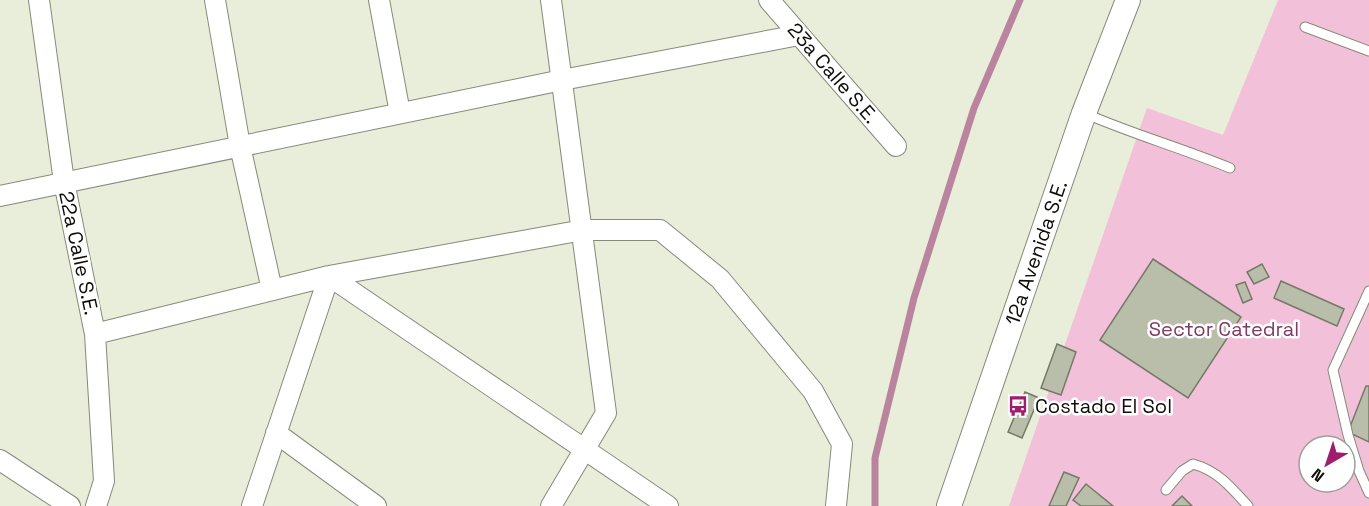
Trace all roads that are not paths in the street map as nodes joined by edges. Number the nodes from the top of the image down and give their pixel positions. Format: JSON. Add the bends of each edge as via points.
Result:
{"nodes":[{"id":1,"x":39,"y":0,"type":"edge"},
{"id":2,"x":215,"y":0,"type":"edge"},
{"id":3,"x":379,"y":0,"type":"edge"},
{"id":4,"x":551,"y":0,"type":"edge"},
{"id":5,"x":769,"y":0,"type":"edge"},
{"id":6,"x":1128,"y":0,"type":"edge"},
{"id":7,"x":1305,"y":27,"type":"dead end"},
{"id":8,"x":799,"y":35,"type":"junction"},
{"id":9,"x":1369,"y":51,"type":"edge"},
{"id":10,"x":562,"y":80,"type":"junction"},
{"id":11,"x":400,"y":113,"type":"junction"},
{"id":12,"x":1084,"y":113,"type":"junction"},
{"id":13,"x":240,"y":146,"type":"junction"},
{"id":14,"x":896,"y":146,"type":"dead end"},
{"id":15,"x":1230,"y":168,"type":"dead end"},
{"id":16,"x":64,"y":182,"type":"junction"},
{"id":17,"x":0,"y":196,"type":"edge"},
{"id":18,"x":583,"y":230,"type":"junction"},
{"id":19,"x":329,"y":276,"type":"junction"},
{"id":20,"x":272,"y":290,"type":"junction"},
{"id":21,"x":1369,"y":291,"type":"edge"},
{"id":22,"x":95,"y":334,"type":"junction"},
{"id":23,"x":276,"y":433,"type":"junction"},
{"id":24,"x":585,"y":450,"type":"junction"},
{"id":25,"x":0,"y":460,"type":"edge"},
{"id":26,"x":1166,"y":490,"type":"dead end"},
{"id":27,"x":1369,"y":493,"type":"edge"},
{"id":28,"x":70,"y":506,"type":"edge"},
{"id":29,"x":96,"y":506,"type":"edge"},
{"id":30,"x":252,"y":506,"type":"edge"},
{"id":31,"x":376,"y":506,"type":"edge"},
{"id":32,"x":551,"y":506,"type":"edge"},
{"id":33,"x":668,"y":506,"type":"edge"},
{"id":34,"x":836,"y":506,"type":"edge"},
{"id":35,"x":949,"y":506,"type":"edge"},
{"id":36,"x":1248,"y":506,"type":"edge"}],
"edges":[{"from":1,"to":16,"type":"street","name":"22a Calle S.E."},
{"from":2,"to":13,"type":"street"},
{"from":3,"to":11,"type":"street"},
{"from":4,"to":10,"type":"street"},
{"from":5,"to":8,"type":"street","name":"23a Calle S.E."},
{"from":6,"to":12,"type":"street","name":"12a Avenida S.E."},
{"from":7,"to":9,"type":"lane"},
{"from":8,"to":10,"type":"street"},
{"from":8,"to":14,"type":"street","name":"23a Calle S.E."},
{"from":10,"to":11,"type":"street"},
{"from":10,"to":18,"type":"street"},
{"from":11,"to":13,"type":"street"},
{"from":12,"to":15,"type":"lane"},
{"from":12,"to":35,"type":"street","name":"12a Avenida S.E."},
{"from":13,"to":16,"type":"street"},
{"from":13,"to":20,"type":"street"},
{"from":16,"to":17,"type":"street"},
{"from":16,"to":22,"type":"street","name":"22a Calle S.E."},
{"from":18,"to":19,"type":"street"},
{"from":18,"to":24,"type":"street","via":[[606,413]]},
{"from":18,"to":34,"type":"street","via":[[660,230],[720,279],[813,391],[842,444]]},
{"from":19,"to":20,"type":"street"},
{"from":19,"to":23,"type":"street"},
{"from":19,"to":24,"type":"street"},
{"from":20,"to":22,"type":"street"},
{"from":21,"to":27,"type":"lane","via":[[1333,370],[1348,435]]},
{"from":22,"to":29,"type":"street","name":"22a Calle S.E.","via":[[104,481]]},
{"from":23,"to":30,"type":"street"},
{"from":23,"to":31,"type":"street"},
{"from":24,"to":32,"type":"street"},
{"from":24,"to":33,"type":"street"},
{"from":25,"to":28,"type":"street"},
{"from":26,"to":36,"type":"lane","via":[[1193,464],[1209,468]]}]}
